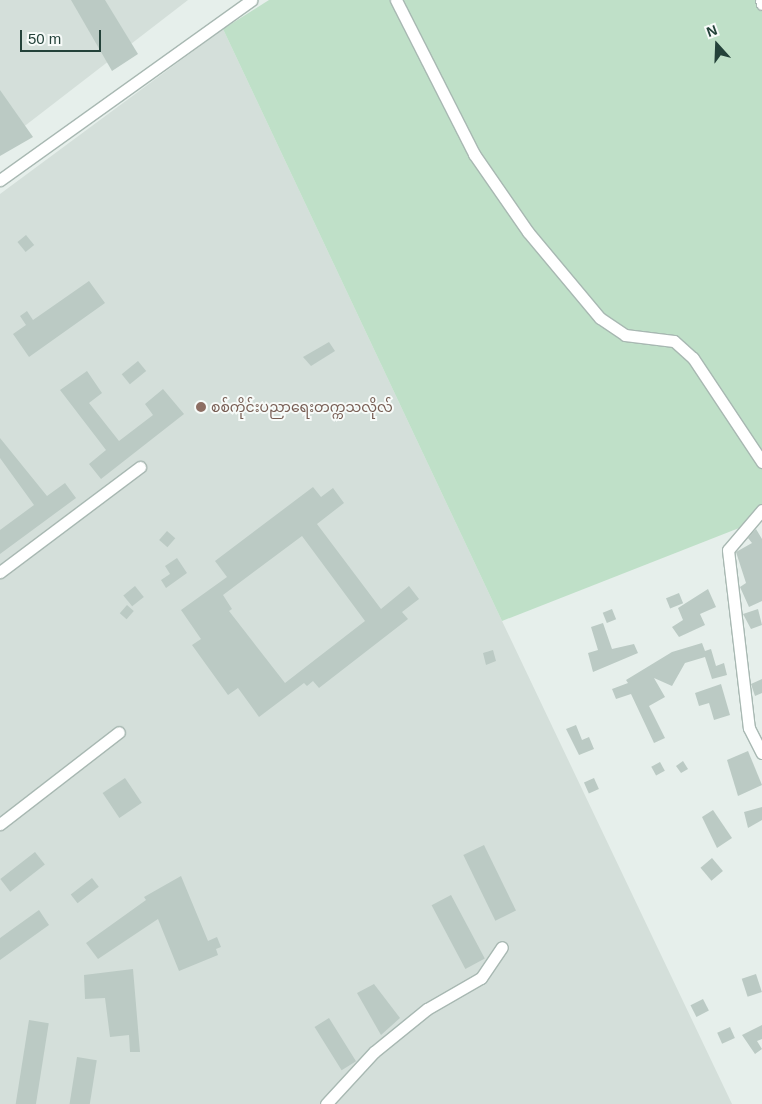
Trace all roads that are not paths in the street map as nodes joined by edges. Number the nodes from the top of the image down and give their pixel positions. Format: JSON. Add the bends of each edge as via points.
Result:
{"nodes":[{"id":1,"x":251,"y":0,"type":"edge"},
{"id":2,"x":396,"y":0,"type":"edge"},
{"id":3,"x":0,"y":180,"type":"edge"},
{"id":4,"x":762,"y":462,"type":"edge"},
{"id":5,"x":140,"y":467,"type":"dead end"},
{"id":6,"x":762,"y":510,"type":"edge"},
{"id":7,"x":0,"y":572,"type":"edge"},
{"id":8,"x":119,"y":732,"type":"dead end"},
{"id":9,"x":762,"y":753,"type":"edge"},
{"id":10,"x":0,"y":824,"type":"edge"},
{"id":11,"x":502,"y":947,"type":"dead end"},
{"id":12,"x":326,"y":1104,"type":"edge"}],
"edges":[{"from":1,"to":3,"type":"street"},
{"from":2,"to":4,"type":"street","via":[[474,154],[528,232],[600,318],[625,335],[674,340],[693,358]]},
{"from":5,"to":7,"type":"street"},
{"from":6,"to":9,"type":"street","via":[[728,550],[749,728]]},
{"from":8,"to":10,"type":"street"},
{"from":11,"to":12,"type":"street","via":[[481,978],[427,1009],[374,1052]]}]}
